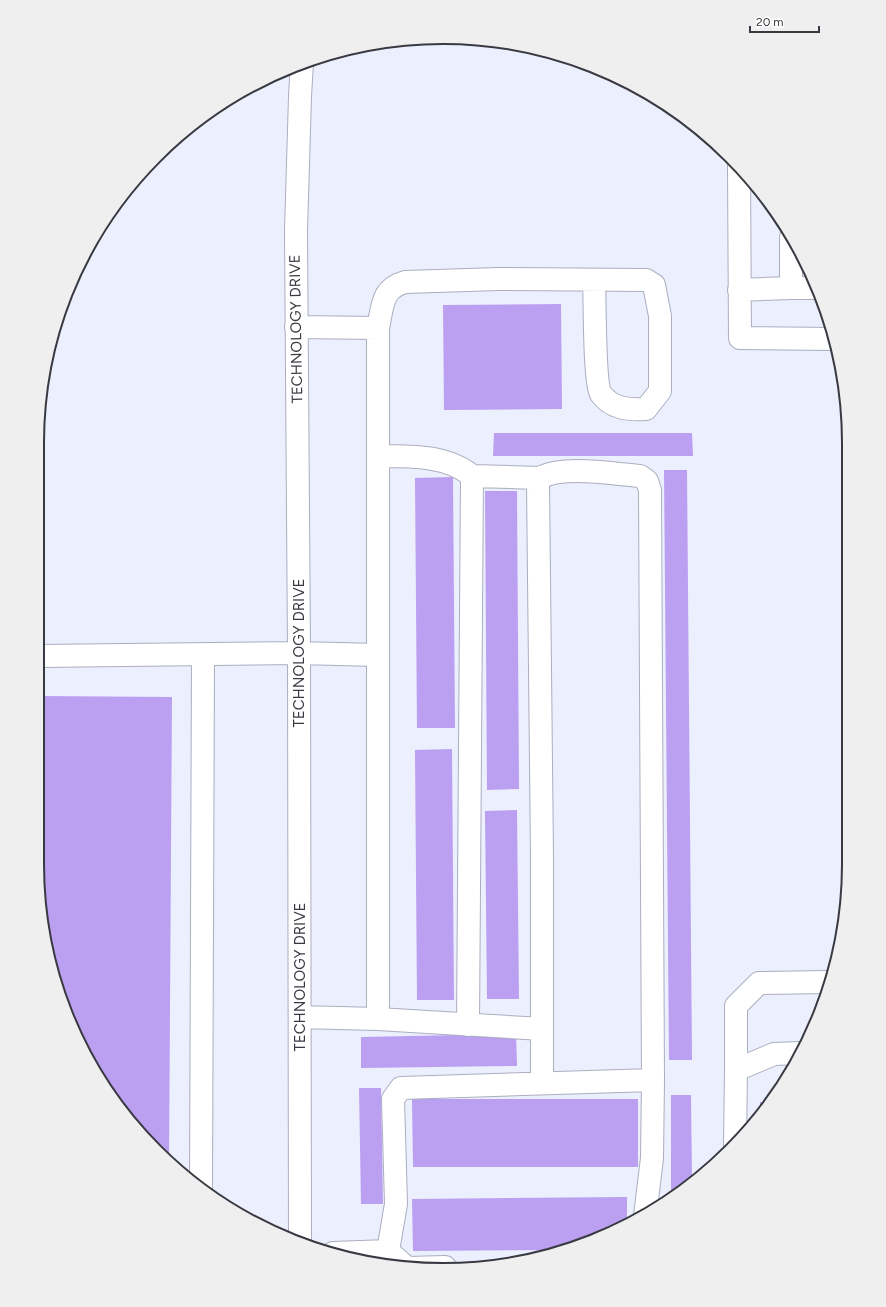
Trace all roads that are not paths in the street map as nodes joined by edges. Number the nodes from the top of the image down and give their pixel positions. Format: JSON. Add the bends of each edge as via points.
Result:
{"nodes":[{"id":1,"x":302,"y":70,"type":"edge"},
{"id":2,"x":739,"y":176,"type":"edge"},
{"id":3,"x":791,"y":248,"type":"edge"},
{"id":4,"x":594,"y":280,"type":"junction"},
{"id":5,"x":791,"y":288,"type":"junction"},
{"id":6,"x":811,"y":288,"type":"edge"},
{"id":7,"x":739,"y":290,"type":"junction"},
{"id":8,"x":296,"y":327,"type":"junction"},
{"id":9,"x":378,"y":328,"type":"junction"},
{"id":10,"x":828,"y":339,"type":"edge"},
{"id":11,"x":378,"y":456,"type":"junction"},
{"id":12,"x":472,"y":476,"type":"junction"},
{"id":13,"x":540,"y":478,"type":"junction"},
{"id":14,"x":203,"y":654,"type":"junction"},
{"id":15,"x":299,"y":654,"type":"junction"},
{"id":16,"x":378,"y":655,"type":"junction"},
{"id":17,"x":44,"y":656,"type":"edge"},
{"id":18,"x":824,"y":982,"type":"edge"},
{"id":19,"x":300,"y":1017,"type":"junction"},
{"id":20,"x":378,"y":1019,"type":"junction"},
{"id":21,"x":468,"y":1025,"type":"junction"},
{"id":22,"x":542,"y":1029,"type":"junction"},
{"id":23,"x":794,"y":1054,"type":"edge"},
{"id":24,"x":736,"y":1070,"type":"junction"},
{"id":25,"x":653,"y":1080,"type":"junction"},
{"id":26,"x":542,"y":1084,"type":"junction"},
{"id":27,"x":735,"y":1135,"type":"edge"},
{"id":28,"x":201,"y":1182,"type":"edge"},
{"id":29,"x":646,"y":1208,"type":"edge"},
{"id":30,"x":295,"y":1235,"type":"edge"},
{"id":31,"x":388,"y":1251,"type":"junction"},
{"id":32,"x":354,"y":1252,"type":"edge"},
{"id":33,"x":399,"y":1261,"type":"edge"}],
"edges":[{"from":1,"to":8,"type":"street","name":"TECHNOLOGY DRIVE","via":[[296,231]]},
{"from":2,"to":7,"type":"street"},
{"from":3,"to":5,"type":"street"},
{"from":4,"to":4,"type":"street","via":[[646,280],[654,285],[660,316],[660,391],[646,408],[620,408],[601,393],[596,356]]},
{"from":4,"to":9,"type":"street","via":[[499,279],[406,282],[394,285],[387,294]]},
{"from":5,"to":6,"type":"street"},
{"from":5,"to":7,"type":"street"},
{"from":7,"to":10,"type":"street","via":[[740,338]]},
{"from":8,"to":9,"type":"street"},
{"from":8,"to":15,"type":"street","name":"TECHNOLOGY DRIVE"},
{"from":9,"to":11,"type":"street"},
{"from":11,"to":12,"type":"street","via":[[420,457],[461,467]]},
{"from":11,"to":16,"type":"street"},
{"from":12,"to":13,"type":"street"},
{"from":12,"to":21,"type":"street"},
{"from":13,"to":22,"type":"street","via":[[538,484]]},
{"from":13,"to":25,"type":"street","via":[[548,473],[563,471],[640,476],[647,481],[650,490]]},
{"from":14,"to":15,"type":"street"},
{"from":14,"to":17,"type":"street"},
{"from":14,"to":28,"type":"street"},
{"from":15,"to":16,"type":"street"},
{"from":15,"to":19,"type":"street","name":"TECHNOLOGY DRIVE"},
{"from":16,"to":20,"type":"street"},
{"from":18,"to":24,"type":"street","via":[[759,983],[736,1006]]},
{"from":19,"to":20,"type":"street"},
{"from":19,"to":30,"type":"street","name":"TECHNOLOGY DRIVE"},
{"from":20,"to":21,"type":"street"},
{"from":21,"to":22,"type":"street"},
{"from":22,"to":26,"type":"street"},
{"from":23,"to":24,"type":"street","via":[[774,1054]]},
{"from":24,"to":27,"type":"street"},
{"from":25,"to":26,"type":"street"},
{"from":25,"to":29,"type":"street","via":[[652,1158]]},
{"from":26,"to":31,"type":"street","via":[[401,1088],[393,1099],[396,1204]]},
{"from":31,"to":32,"type":"street"},
{"from":31,"to":33,"type":"street"}]}
